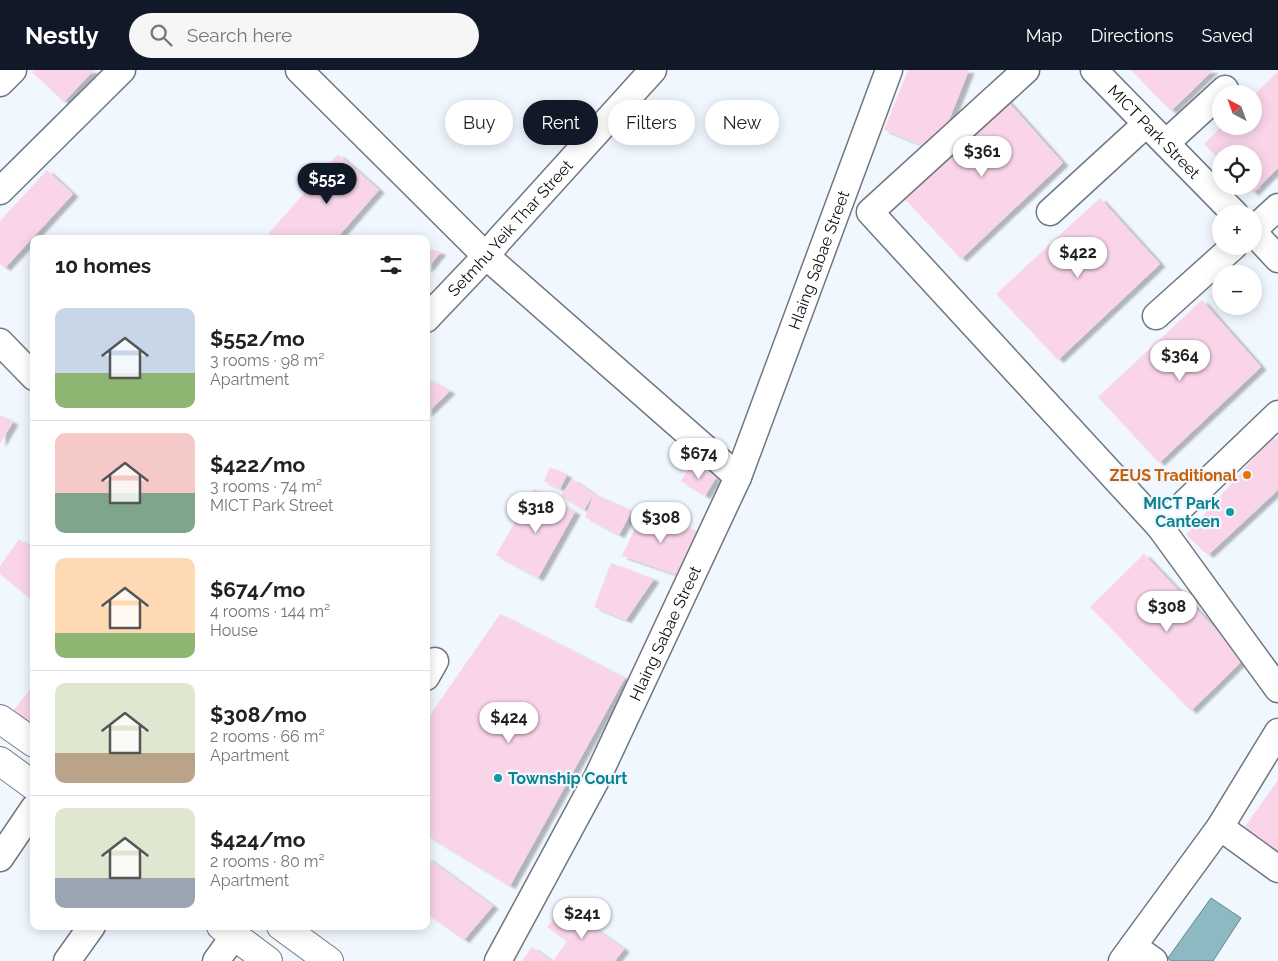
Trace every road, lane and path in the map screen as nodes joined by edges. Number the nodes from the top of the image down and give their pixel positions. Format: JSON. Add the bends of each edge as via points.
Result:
{"nodes":[{"id":1,"x":13,"y":70,"type":"edge"},
{"id":2,"x":122,"y":70,"type":"edge"},
{"id":3,"x":299,"y":70,"type":"edge"},
{"id":4,"x":653,"y":70,"type":"edge"},
{"id":5,"x":889,"y":70,"type":"edge"},
{"id":6,"x":1026,"y":70,"type":"edge"},
{"id":7,"x":1094,"y":70,"type":"edge"},
{"id":8,"x":0,"y":83,"type":"edge"},
{"id":9,"x":1212,"y":101,"type":"edge"},
{"id":10,"x":1146,"y":124,"type":"junction"},
{"id":11,"x":1166,"y":143,"type":"junction"},
{"id":12,"x":0,"y":191,"type":"edge"},
{"id":13,"x":1226,"y":205,"type":"edge"},
{"id":14,"x":1278,"y":207,"type":"edge"},
{"id":15,"x":1050,"y":212,"type":"dead end"},
{"id":16,"x":1262,"y":222,"type":"edge"},
{"id":17,"x":1262,"y":242,"type":"edge"},
{"id":18,"x":1224,"y":255,"type":"edge"},
{"id":19,"x":486,"y":256,"type":"junction"},
{"id":20,"x":1278,"y":259,"type":"edge"},
{"id":21,"x":430,"y":315,"type":"edge"},
{"id":22,"x":1156,"y":316,"type":"dead end"},
{"id":23,"x":0,"y":342,"type":"edge"},
{"id":24,"x":30,"y":373,"type":"edge"},
{"id":25,"x":1278,"y":414,"type":"edge"},
{"id":26,"x":738,"y":477,"type":"junction"},
{"id":27,"x":1160,"y":527,"type":"junction"},
{"id":28,"x":1278,"y":689,"type":"edge"},
{"id":29,"x":0,"y":719,"type":"edge"},
{"id":30,"x":1278,"y":732,"type":"edge"},
{"id":31,"x":30,"y":740,"type":"edge"},
{"id":32,"x":0,"y":761,"type":"edge"},
{"id":33,"x":30,"y":783,"type":"edge"},
{"id":34,"x":30,"y":822,"type":"edge"},
{"id":35,"x":1220,"y":827,"type":"junction"},
{"id":36,"x":26,"y":835,"type":"edge"},
{"id":37,"x":0,"y":858,"type":"edge"},
{"id":38,"x":1278,"y":869,"type":"edge"},
{"id":39,"x":89,"y":930,"type":"edge"},
{"id":40,"x":282,"y":930,"type":"edge"},
{"id":41,"x":288,"y":930,"type":"edge"},
{"id":42,"x":228,"y":931,"type":"edge"},
{"id":43,"x":1127,"y":954,"type":"edge"},
{"id":44,"x":266,"y":959,"type":"edge"},
{"id":45,"x":68,"y":961,"type":"edge"},
{"id":46,"x":216,"y":961,"type":"edge"},
{"id":47,"x":329,"y":961,"type":"edge"},
{"id":48,"x":498,"y":961,"type":"edge"},
{"id":49,"x":1154,"y":961,"type":"edge"}],
"edges":[{"from":1,"to":8,"type":"street"},
{"from":2,"to":12,"type":"street"},
{"from":3,"to":19,"type":"street"},
{"from":4,"to":19,"type":"street","name":"Setmhu Yeik Thar Street"},
{"from":5,"to":26,"type":"street","name":"Hlaing Sabae Street"},
{"from":6,"to":27,"type":"street","via":[[870,212]]},
{"from":7,"to":10,"type":"street","name":"MICT Park Street"},
{"from":9,"to":11,"type":"street"},
{"from":10,"to":11,"type":"street","name":"MICT Park Street"},
{"from":10,"to":15,"type":"street"},
{"from":11,"to":13,"type":"street","name":"MICT Park Street"},
{"from":14,"to":16,"type":"street"},
{"from":17,"to":20,"type":"street"},
{"from":18,"to":22,"type":"street"},
{"from":19,"to":21,"type":"street","name":"Setmhu Yeik Thar Street"},
{"from":19,"to":26,"type":"street"},
{"from":23,"to":24,"type":"street"},
{"from":25,"to":27,"type":"street"},
{"from":26,"to":48,"type":"street","name":"Hlaing Sabae Street","via":[[597,778]]},
{"from":27,"to":28,"type":"street"},
{"from":29,"to":31,"type":"main road"},
{"from":30,"to":35,"type":"street"},
{"from":32,"to":33,"type":"main road"},
{"from":34,"to":36,"type":"street"},
{"from":35,"to":38,"type":"street"},
{"from":35,"to":43,"type":"street"},
{"from":36,"to":37,"type":"street"},
{"from":39,"to":45,"type":"street"},
{"from":40,"to":44,"type":"main road"},
{"from":41,"to":47,"type":"main road"},
{"from":42,"to":44,"type":"main road"},
{"from":42,"to":46,"type":"street"},
{"from":43,"to":49,"type":"street"}]}
